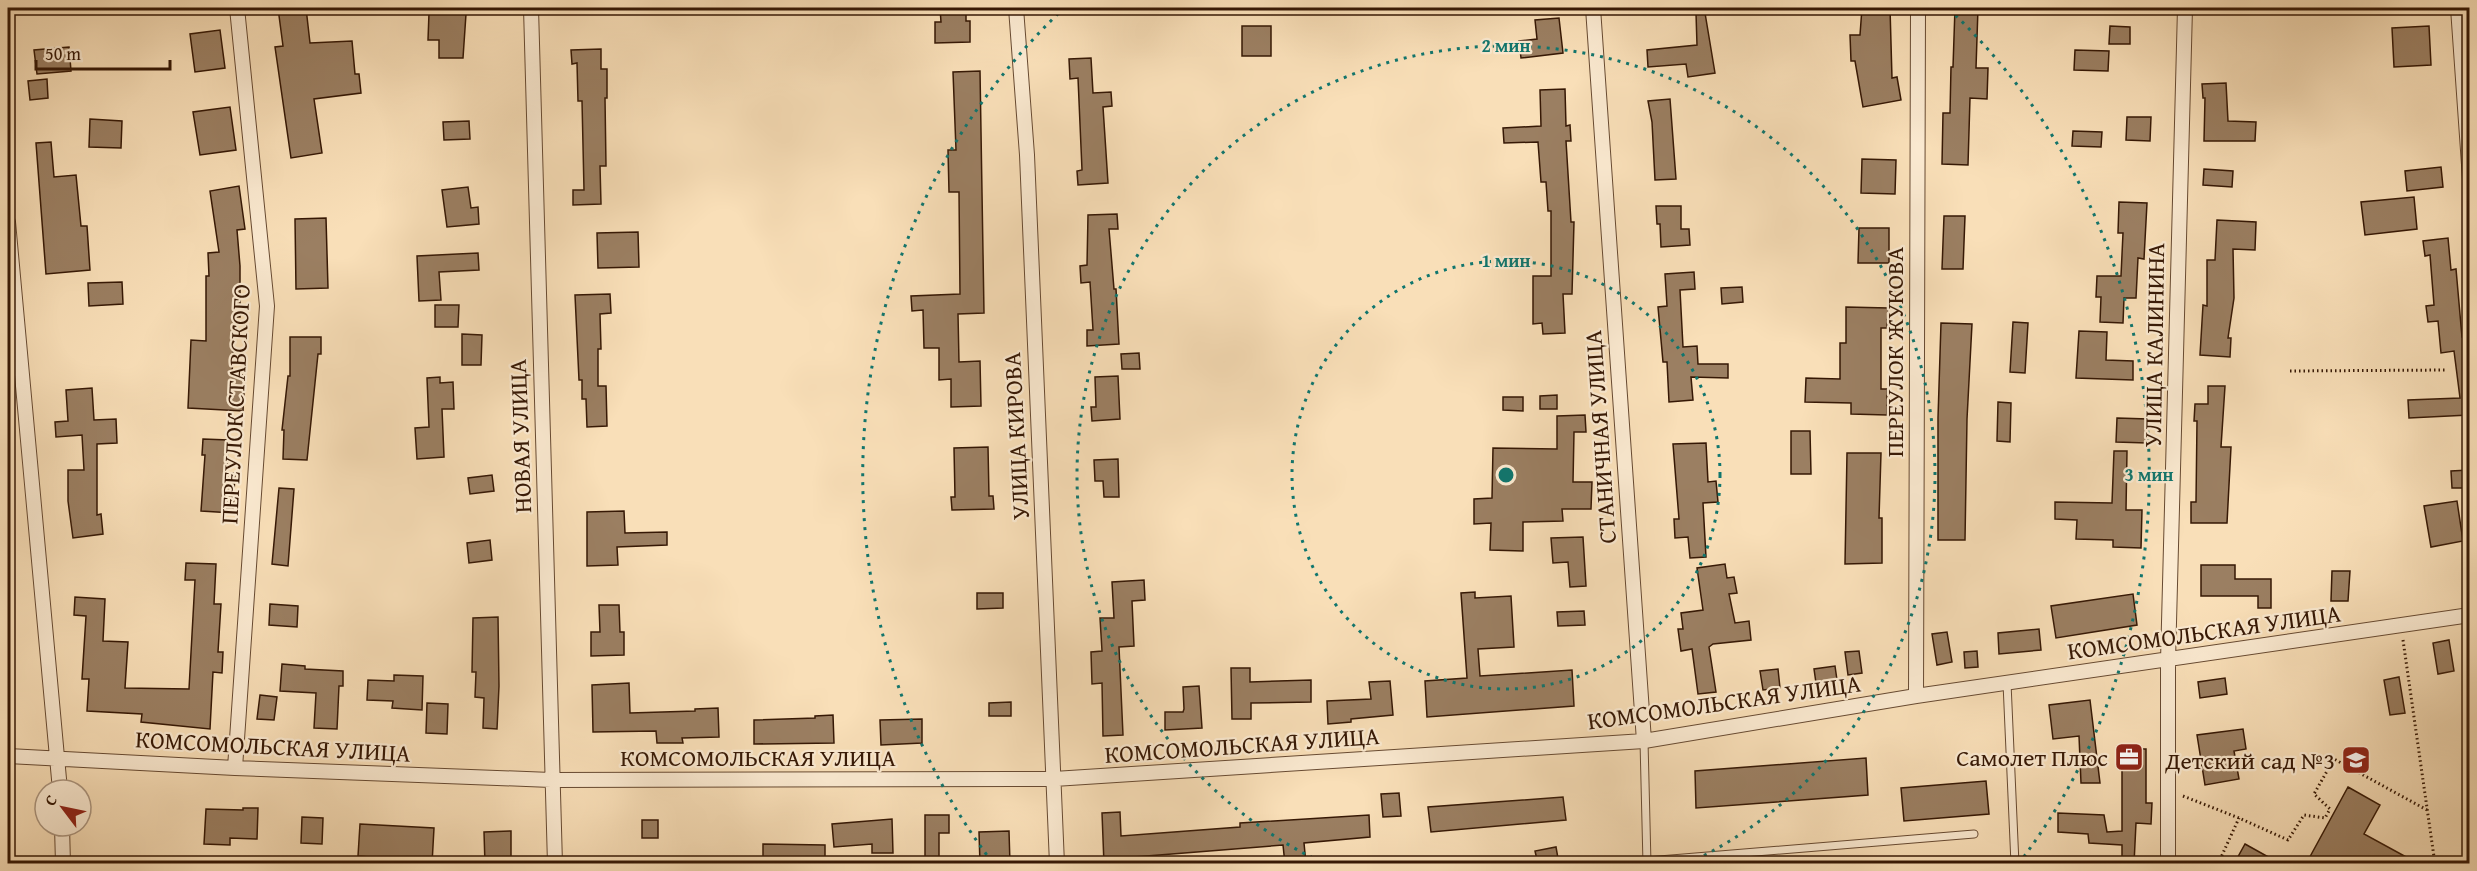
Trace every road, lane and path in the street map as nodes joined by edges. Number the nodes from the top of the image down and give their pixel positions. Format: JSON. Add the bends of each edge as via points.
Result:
{"nodes":[{"id":1,"x":237,"y":8,"type":"edge"},
{"id":2,"x":531,"y":8,"type":"edge"},
{"id":3,"x":1016,"y":8,"type":"edge"},
{"id":4,"x":1593,"y":8,"type":"edge"},
{"id":5,"x":1918,"y":8,"type":"edge"},
{"id":6,"x":2185,"y":8,"type":"edge"},
{"id":7,"x":2458,"y":8,"type":"edge"},
{"id":8,"x":2469,"y":179,"type":"edge"},
{"id":9,"x":8,"y":222,"type":"edge"},
{"id":10,"x":2446,"y":370,"type":"dead end"},
{"id":11,"x":2290,"y":371,"type":"dead end"},
{"id":12,"x":2469,"y":615,"type":"edge"},
{"id":13,"x":2401,"y":626,"type":"junction"},
{"id":14,"x":2168,"y":661,"type":"junction"},
{"id":15,"x":2007,"y":683,"type":"junction"},
{"id":16,"x":1916,"y":696,"type":"junction"},
{"id":17,"x":1644,"y":741,"type":"junction"},
{"id":18,"x":8,"y":756,"type":"edge"},
{"id":19,"x":58,"y":758,"type":"junction"},
{"id":20,"x":236,"y":768,"type":"junction"},
{"id":21,"x":59,"y":778,"type":"edge"},
{"id":22,"x":1054,"y":779,"type":"junction"},
{"id":23,"x":551,"y":780,"type":"junction"},
{"id":24,"x":2168,"y":791,"type":"junction"},
{"id":25,"x":2427,"y":810,"type":"junction"},
{"id":26,"x":2239,"y":818,"type":"junction"},
{"id":27,"x":1974,"y":834,"type":"dead end"},
{"id":28,"x":62,"y":838,"type":"edge"},
{"id":29,"x":1647,"y":862,"type":"edge"},
{"id":30,"x":63,"y":864,"type":"edge"},
{"id":31,"x":555,"y":864,"type":"edge"},
{"id":32,"x":1057,"y":864,"type":"edge"},
{"id":33,"x":2015,"y":864,"type":"edge"},
{"id":34,"x":2169,"y":864,"type":"edge"},
{"id":35,"x":2218,"y":864,"type":"edge"},
{"id":36,"x":2435,"y":864,"type":"edge"}],
"edges":[{"from":1,"to":20,"type":"street","name":"ПЕРЕУЛОК СТАВСКОГО","via":[[267,306]]},
{"from":2,"to":23,"type":"street","name":"НОВАЯ УЛИЦА"},
{"from":3,"to":22,"type":"street","name":"УЛИЦА КИРОВА","via":[[1027,167]]},
{"from":4,"to":17,"type":"street","name":"СТАНИЧНАЯ УЛИЦА"},
{"from":5,"to":16,"type":"street","name":"ПЕРЕУЛОК ЖУКОВА"},
{"from":6,"to":14,"type":"street","name":"УЛИЦА КАЛИНИНА"},
{"from":7,"to":8,"type":"street"},
{"from":9,"to":19,"type":"street"},
{"from":10,"to":11,"type":"path"},
{"from":12,"to":13,"type":"street","name":"КОМСОМОЛЬСКАЯ УЛИЦА"},
{"from":13,"to":14,"type":"street","name":"КОМСОМОЛЬСКАЯ УЛИЦА"},
{"from":13,"to":25,"type":"path"},
{"from":14,"to":15,"type":"street","name":"КОМСОМОЛЬСКАЯ УЛИЦА"},
{"from":14,"to":24,"type":"street","name":"УЛИЦА КАЛИНИНА"},
{"from":15,"to":16,"type":"street","name":"КОМСОМОЛЬСКАЯ УЛИЦА"},
{"from":15,"to":33,"type":"lane"},
{"from":16,"to":17,"type":"street","name":"КОМСОМОЛЬСКАЯ УЛИЦА"},
{"from":17,"to":22,"type":"street","name":"КОМСОМОЛЬСКАЯ УЛИЦА"},
{"from":17,"to":29,"type":"lane","name":"СТАНИЧНАЯ УЛИЦА"},
{"from":18,"to":19,"type":"street","name":"КОМСОМОЛЬСКАЯ УЛИЦА"},
{"from":19,"to":20,"type":"street","name":"КОМСОМОЛЬСКАЯ УЛИЦА"},
{"from":19,"to":21,"type":"street"},
{"from":20,"to":23,"type":"street","name":"КОМСОМОЛЬСКАЯ УЛИЦА"},
{"from":22,"to":23,"type":"street","name":"КОМСОМОЛЬСКАЯ УЛИЦА"},
{"from":22,"to":32,"type":"street","name":"УЛИЦА КИРОВА"},
{"from":23,"to":31,"type":"street","name":"НОВАЯ УЛИЦА"},
{"from":24,"to":26,"type":"path"},
{"from":24,"to":34,"type":"street","name":"УЛИЦА КАЛИНИНА"},
{"from":25,"to":26,"type":"path","via":[[2334,759],[2314,794],[2330,809],[2325,818],[2304,814],[2288,840]]},
{"from":25,"to":36,"type":"path"},
{"from":26,"to":35,"type":"path"},
{"from":27,"to":29,"type":"lane"},
{"from":28,"to":30,"type":"street"}]}
